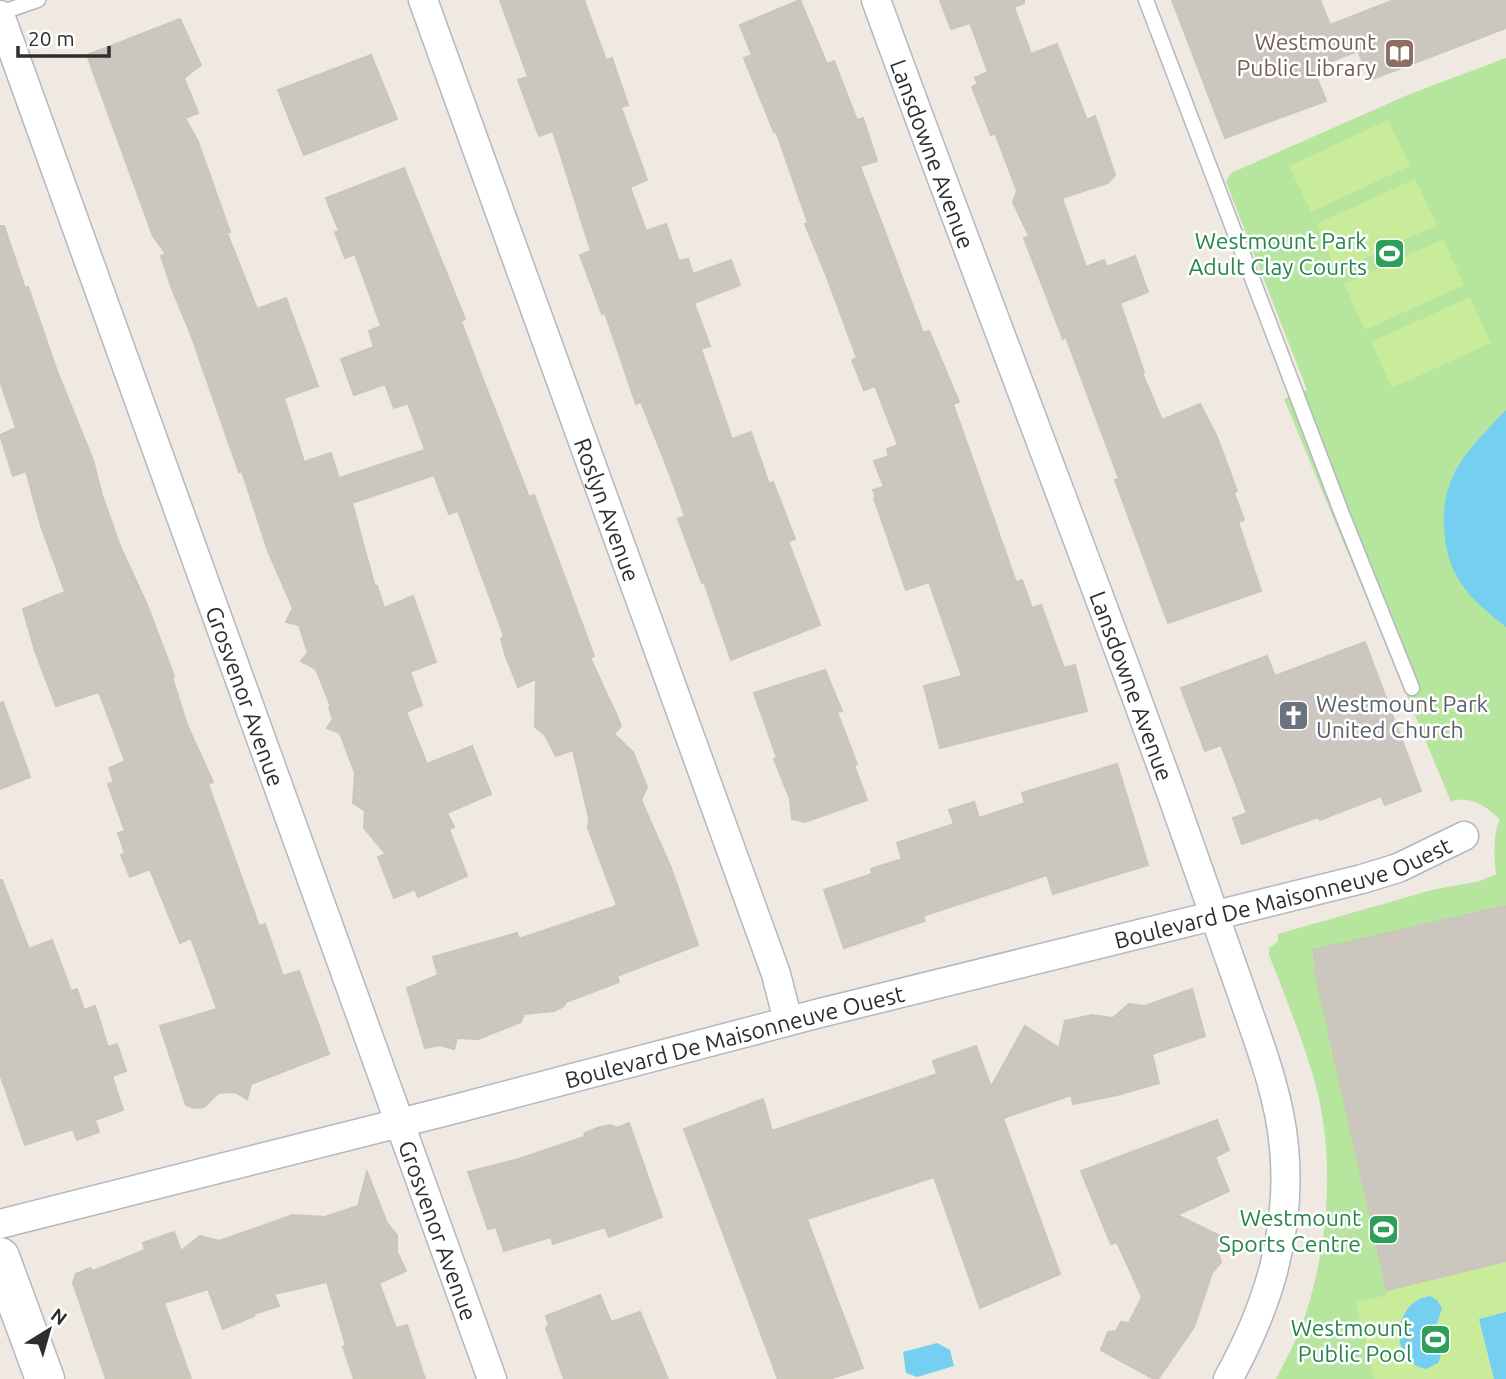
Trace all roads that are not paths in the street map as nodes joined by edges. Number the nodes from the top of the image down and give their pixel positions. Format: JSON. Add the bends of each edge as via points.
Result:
{"nodes":[{"id":1,"x":38,"y":0,"type":"edge"},
{"id":2,"x":423,"y":0,"type":"edge"},
{"id":3,"x":876,"y":0,"type":"edge"},
{"id":4,"x":1146,"y":0,"type":"edge"},
{"id":5,"x":0,"y":14,"type":"edge"},
{"id":6,"x":1412,"y":688,"type":"dead end"},
{"id":7,"x":1464,"y":836,"type":"dead end"},
{"id":8,"x":1214,"y":915,"type":"junction"},
{"id":9,"x":788,"y":1021,"type":"junction"},
{"id":10,"x":400,"y":1123,"type":"junction"},
{"id":11,"x":0,"y":1224,"type":"edge"},
{"id":12,"x":0,"y":1257,"type":"edge"},
{"id":13,"x":45,"y":1379,"type":"edge"},
{"id":14,"x":492,"y":1379,"type":"edge"},
{"id":15,"x":1228,"y":1379,"type":"edge"}],
"edges":[{"from":1,"to":5,"type":"lane"},
{"from":2,"to":9,"type":"street","name":"Roslyn Avenue","via":[[780,986]]},
{"from":3,"to":8,"type":"street","name":"Lansdowne Avenue","via":[[1112,628]]},
{"from":4,"to":6,"type":"lane"},
{"from":5,"to":10,"type":"street","name":"Grosvenor Avenue"},
{"from":7,"to":8,"type":"street","name":"Boulevard De Maisonneuve Ouest","via":[[1384,873]]},
{"from":8,"to":9,"type":"street","name":"Boulevard De Maisonneuve Ouest"},
{"from":8,"to":15,"type":"street","name":"Lansdowne Avenue","via":[[1273,1086],[1286,1174],[1283,1220],[1269,1290]]},
{"from":9,"to":10,"type":"street","name":"Boulevard De Maisonneuve Ouest"},
{"from":10,"to":11,"type":"street","name":"Boulevard De Maisonneuve Ouest"},
{"from":10,"to":14,"type":"street","name":"Grosvenor Avenue"},
{"from":12,"to":13,"type":"street"}]}
